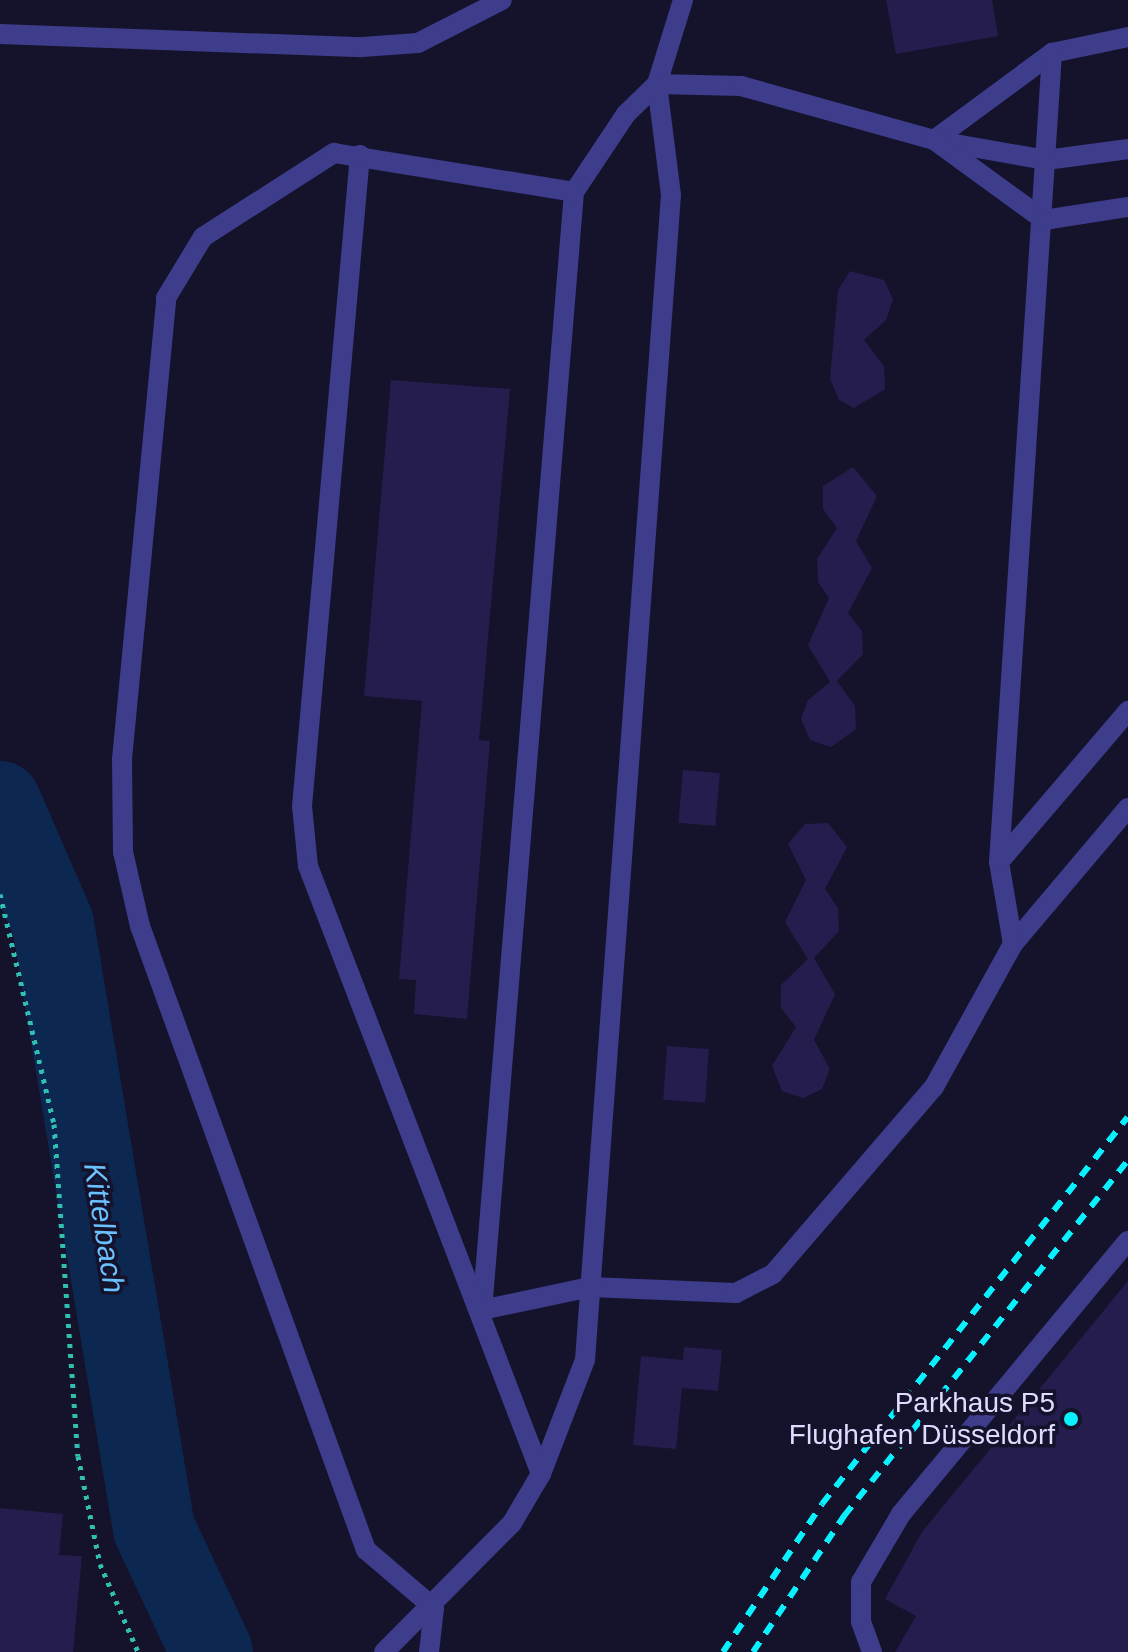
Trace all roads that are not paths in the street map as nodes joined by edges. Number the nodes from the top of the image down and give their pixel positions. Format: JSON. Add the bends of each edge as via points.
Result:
{"nodes":[{"id":1,"x":502,"y":0,"type":"edge"},
{"id":2,"x":683,"y":0,"type":"edge"},
{"id":3,"x":0,"y":34,"type":"edge"},
{"id":4,"x":1128,"y":37,"type":"edge"},
{"id":5,"x":1052,"y":53,"type":"junction"},
{"id":6,"x":657,"y":84,"type":"junction"},
{"id":7,"x":934,"y":140,"type":"junction"},
{"id":8,"x":1128,"y":149,"type":"edge"},
{"id":9,"x":360,"y":155,"type":"junction"},
{"id":10,"x":1046,"y":160,"type":"junction"},
{"id":11,"x":574,"y":192,"type":"junction"},
{"id":12,"x":1128,"y":207,"type":"edge"},
{"id":13,"x":1044,"y":220,"type":"junction"},
{"id":14,"x":1128,"y":711,"type":"edge"},
{"id":15,"x":1128,"y":808,"type":"edge"},
{"id":16,"x":999,"y":862,"type":"junction"},
{"id":17,"x":1013,"y":944,"type":"junction"},
{"id":18,"x":1128,"y":1241,"type":"edge"},
{"id":19,"x":590,"y":1287,"type":"junction"},
{"id":20,"x":482,"y":1310,"type":"junction"},
{"id":21,"x":541,"y":1474,"type":"junction"},
{"id":22,"x":434,"y":1608,"type":"junction"},
{"id":23,"x":384,"y":1652,"type":"edge"},
{"id":24,"x":429,"y":1652,"type":"edge"},
{"id":25,"x":872,"y":1652,"type":"edge"}],
"edges":[{"from":1,"to":3,"type":"street","via":[[418,43],[362,47]]},
{"from":2,"to":6,"type":"street"},
{"from":4,"to":5,"type":"street"},
{"from":5,"to":7,"type":"street"},
{"from":5,"to":10,"type":"street"},
{"from":6,"to":7,"type":"street","via":[[741,86]]},
{"from":6,"to":11,"type":"street","via":[[626,114]]},
{"from":6,"to":19,"type":"street","via":[[671,195]]},
{"from":7,"to":10,"type":"street"},
{"from":7,"to":13,"type":"street"},
{"from":8,"to":10,"type":"street"},
{"from":9,"to":11,"type":"street"},
{"from":9,"to":20,"type":"street","via":[[302,806],[308,866],[335,946]]},
{"from":9,"to":22,"type":"street","via":[[334,153],[309,162],[203,237],[166,298],[122,759],[123,852],[140,926],[366,1550]]},
{"from":10,"to":13,"type":"street"},
{"from":11,"to":20,"type":"street"},
{"from":12,"to":13,"type":"street"},
{"from":13,"to":16,"type":"street"},
{"from":14,"to":16,"type":"street"},
{"from":15,"to":17,"type":"street"},
{"from":16,"to":17,"type":"street"},
{"from":17,"to":19,"type":"street","via":[[934,1087],[773,1274],[736,1293],[696,1297]]},
{"from":18,"to":25,"type":"street","via":[[901,1514],[861,1582],[861,1622]]},
{"from":19,"to":20,"type":"street"},
{"from":19,"to":21,"type":"street","via":[[585,1360]]},
{"from":20,"to":21,"type":"street"},
{"from":21,"to":22,"type":"street","via":[[512,1523]]},
{"from":22,"to":23,"type":"street","via":[[400,1628]]},
{"from":22,"to":24,"type":"street"}]}
